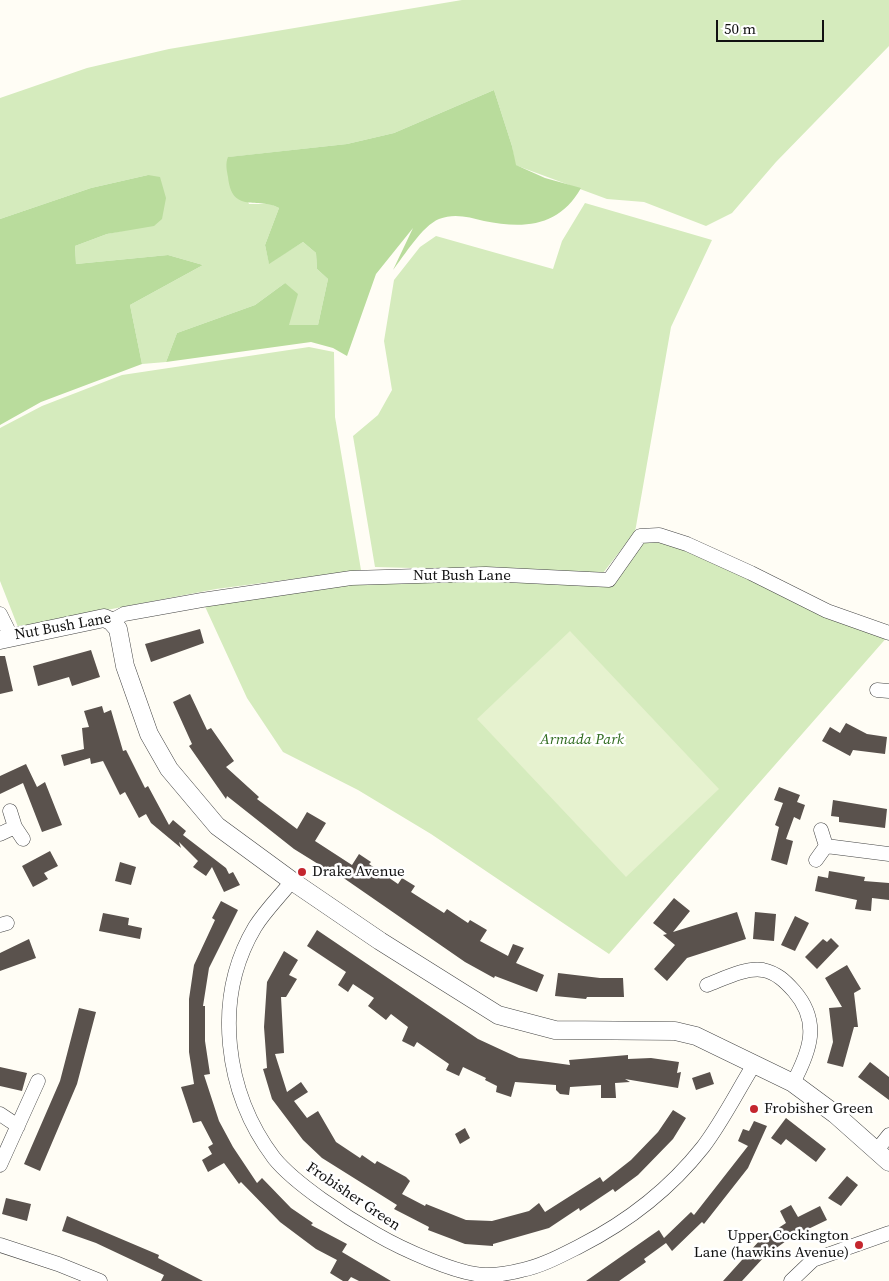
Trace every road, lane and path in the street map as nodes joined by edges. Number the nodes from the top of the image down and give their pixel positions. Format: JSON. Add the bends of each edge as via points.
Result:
{"nodes":[{"id":1,"x":0,"y":614,"type":"edge"},
{"id":2,"x":111,"y":621,"type":"junction"},
{"id":3,"x":889,"y":632,"type":"edge"},
{"id":4,"x":6,"y":638,"type":"edge"},
{"id":5,"x":10,"y":811,"type":"dead end"},
{"id":6,"x":821,"y":830,"type":"dead end"},
{"id":7,"x":0,"y":834,"type":"edge"},
{"id":8,"x":826,"y":846,"type":"junction"},
{"id":9,"x":889,"y":854,"type":"edge"},
{"id":10,"x":816,"y":860,"type":"dead end"},
{"id":11,"x":292,"y":881,"type":"junction"},
{"id":12,"x":707,"y":984,"type":"dead end"},
{"id":13,"x":753,"y":1066,"type":"junction"},
{"id":14,"x":38,"y":1081,"type":"dead end"},
{"id":15,"x":792,"y":1083,"type":"junction"},
{"id":16,"x":0,"y":1114,"type":"edge"},
{"id":17,"x":18,"y":1126,"type":"junction"},
{"id":18,"x":889,"y":1135,"type":"edge"},
{"id":19,"x":883,"y":1156,"type":"edge"},
{"id":20,"x":0,"y":1166,"type":"edge"},
{"id":21,"x":889,"y":1233,"type":"edge"},
{"id":22,"x":0,"y":1245,"type":"edge"},
{"id":23,"x":100,"y":1281,"type":"edge"},
{"id":24,"x":791,"y":1281,"type":"edge"}],
"edges":[{"from":1,"to":4,"type":"street"},
{"from":2,"to":3,"type":"street","name":"Nut Bush Lane","via":[[124,614],[172,605],[351,578],[486,574],[609,580],[640,536],[659,535],[743,569],[827,611]]},
{"from":2,"to":4,"type":"street","name":"Nut Bush Lane","via":[[104,618]]},
{"from":2,"to":11,"type":"street","via":[[118,629],[125,666],[149,734],[169,769],[217,826]]},
{"from":5,"to":7,"type":"street","via":[[19,833]]},
{"from":6,"to":8,"type":"street"},
{"from":8,"to":9,"type":"street"},
{"from":8,"to":10,"type":"street"},
{"from":11,"to":13,"type":"street","via":[[498,1015],[555,1030],[675,1031],[696,1036]]},
{"from":11,"to":13,"type":"street","name":"Frobisher Green","via":[[255,928],[230,993],[230,1057],[241,1096],[250,1121],[275,1159],[293,1177],[361,1226],[397,1246],[448,1266],[484,1275],[522,1270],[595,1238],[640,1211],[672,1181],[704,1146]]},
{"from":12,"to":15,"type":"street","via":[[761,969],[778,976],[802,1000],[812,1027],[804,1061]]},
{"from":13,"to":15,"type":"street"},
{"from":14,"to":17,"type":"street"},
{"from":15,"to":19,"type":"street","via":[[835,1114]]},
{"from":16,"to":17,"type":"street"},
{"from":17,"to":20,"type":"street"},
{"from":18,"to":19,"type":"street"},
{"from":21,"to":24,"type":"street","via":[[813,1260]]},
{"from":22,"to":23,"type":"street"}]}
